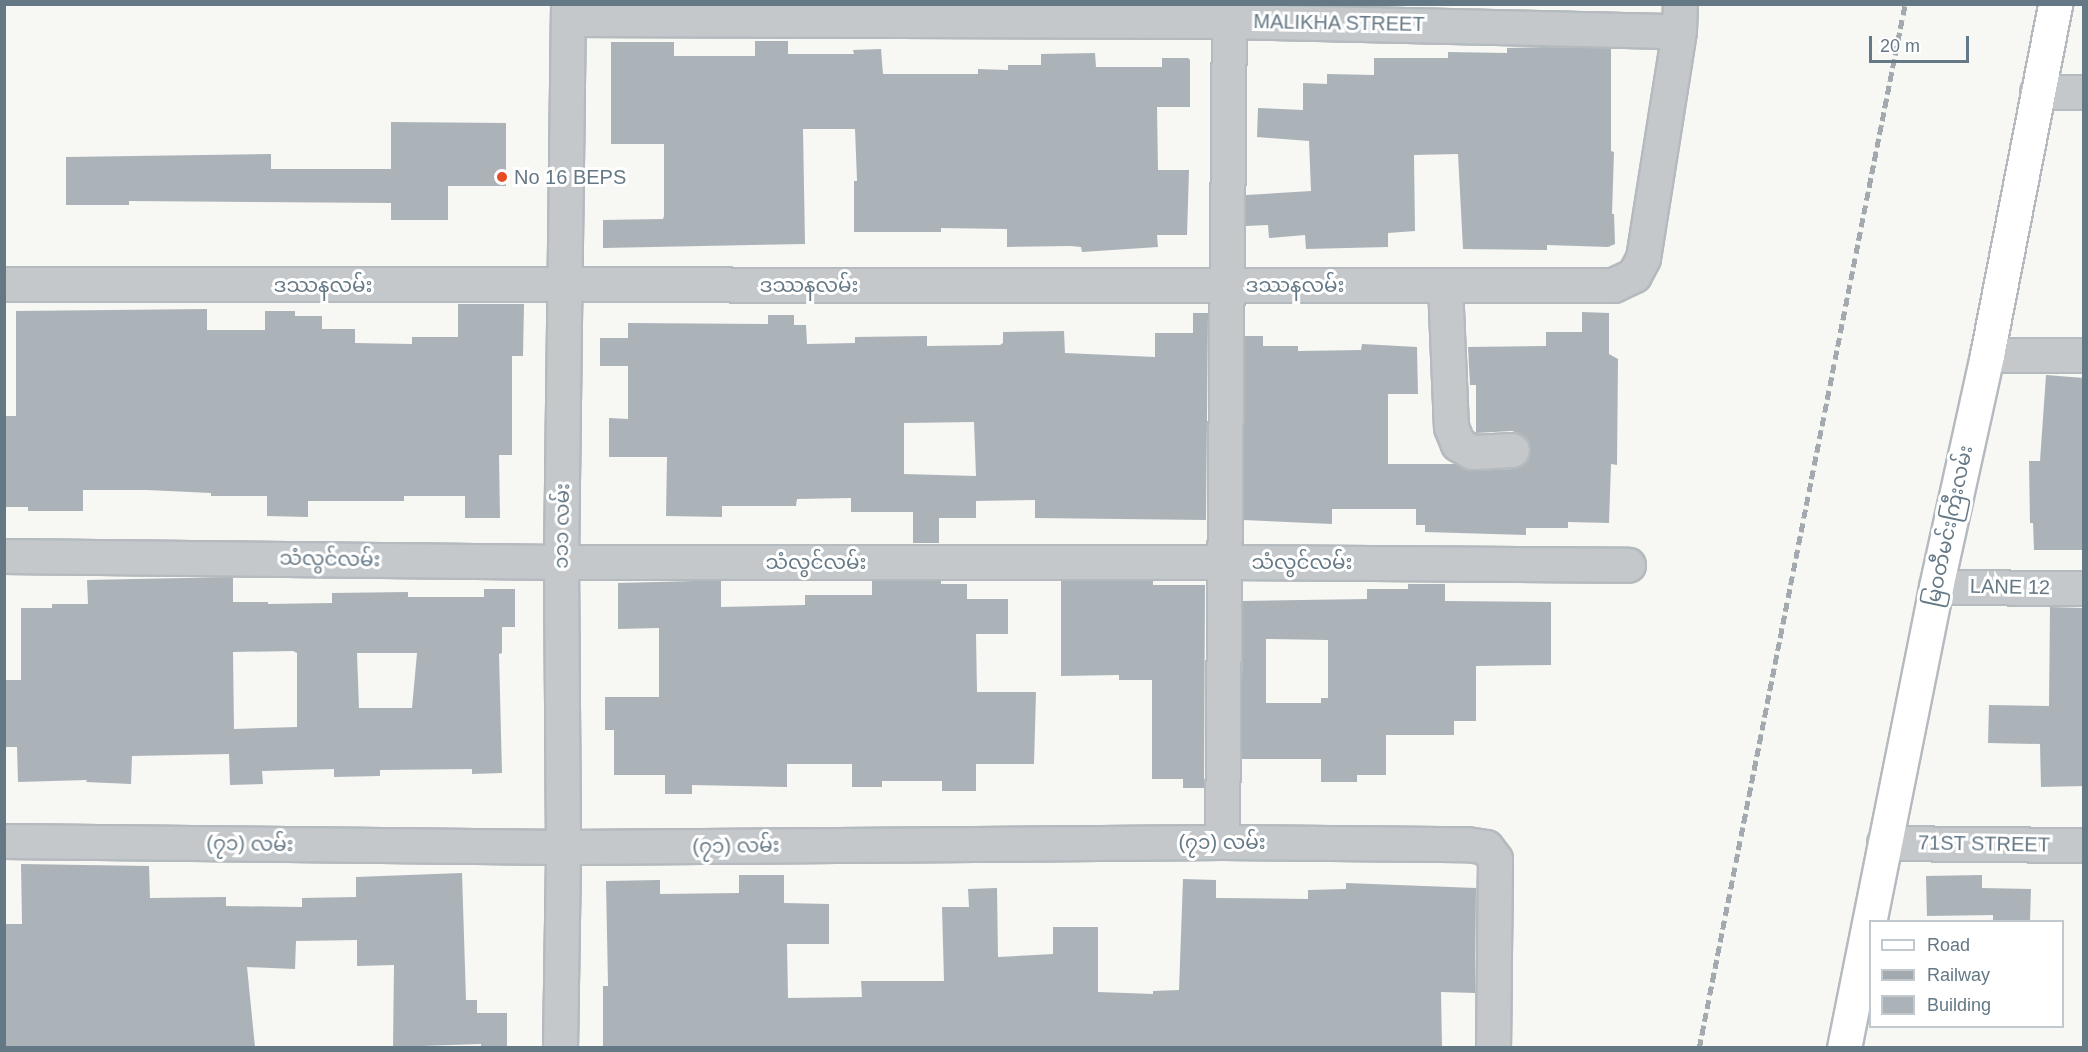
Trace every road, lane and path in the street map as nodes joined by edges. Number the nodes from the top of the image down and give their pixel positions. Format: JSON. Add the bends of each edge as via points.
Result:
{"nodes":[{"id":1,"x":2055,"y":4,"type":"edge"},
{"id":2,"x":568,"y":12,"type":"edge"},
{"id":3,"x":1228,"y":13,"type":"edge"},
{"id":4,"x":1679,"y":18,"type":"edge"},
{"id":5,"x":2037,"y":92,"type":"junction"},
{"id":6,"x":2084,"y":92,"type":"edge"},
{"id":7,"x":4,"y":284,"type":"edge"},
{"id":8,"x":565,"y":285,"type":"junction"},
{"id":9,"x":1445,"y":285,"type":"junction"},
{"id":10,"x":1225,"y":286,"type":"junction"},
{"id":11,"x":1987,"y":355,"type":"junction"},
{"id":12,"x":2084,"y":355,"type":"edge"},
{"id":13,"x":1512,"y":450,"type":"dead end"},
{"id":14,"x":4,"y":555,"type":"edge"},
{"id":15,"x":561,"y":562,"type":"junction"},
{"id":16,"x":1225,"y":562,"type":"junction"},
{"id":17,"x":1628,"y":565,"type":"dead end"},
{"id":18,"x":1936,"y":587,"type":"junction"},
{"id":19,"x":2084,"y":588,"type":"edge"},
{"id":20,"x":4,"y":841,"type":"edge"},
{"id":21,"x":1222,"y":842,"type":"junction"},
{"id":22,"x":1884,"y":843,"type":"junction"},
{"id":23,"x":2084,"y":845,"type":"edge"},
{"id":24,"x":563,"y":848,"type":"junction"},
{"id":25,"x":560,"y":1047,"type":"edge"},
{"id":26,"x":1493,"y":1047,"type":"edge"},
{"id":27,"x":1844,"y":1047,"type":"edge"}],
"edges":[{"from":1,"to":5,"type":"main road","name":"မြဝတီမင်းကြီးလမ်း"},
{"from":2,"to":3,"type":"street","name":"MALIKHA STREET"},
{"from":2,"to":8,"type":"street","name":"၁၁၁ လမ်း"},
{"from":3,"to":4,"type":"street","name":"MALIKHA STREET"},
{"from":3,"to":10,"type":"street"},
{"from":4,"to":9,"type":"street","name":"ဒဿနလမ်း","via":[[1643,258],[1634,275],[1613,285]]},
{"from":5,"to":6,"type":"street"},
{"from":5,"to":11,"type":"main road","name":"မြဝတီမင်းကြီးလမ်း"},
{"from":7,"to":8,"type":"street","name":"ဒဿနလမ်း"},
{"from":8,"to":10,"type":"street","name":"ဒဿနလမ်း"},
{"from":8,"to":15,"type":"street","name":"၁၁၁ လမ်း"},
{"from":9,"to":10,"type":"street","name":"ဒဿနလမ်း"},
{"from":9,"to":13,"type":"street","via":[[1451,427],[1458,444],[1472,452]]},
{"from":10,"to":16,"type":"street"},
{"from":11,"to":12,"type":"street"},
{"from":11,"to":18,"type":"main road","name":"မြဝတီမင်းကြီးလမ်း"},
{"from":14,"to":15,"type":"street","name":"သံလွင်လမ်း"},
{"from":15,"to":16,"type":"street","name":"သံလွင်လမ်း"},
{"from":15,"to":24,"type":"street","name":"၁၁၁ လမ်း"},
{"from":16,"to":17,"type":"street","name":"သံလွင်လမ်း"},
{"from":16,"to":21,"type":"street"},
{"from":18,"to":19,"type":"street","name":"LANE 12"},
{"from":18,"to":22,"type":"main road","name":"မြဝတီမင်းကြီးလမ်း"},
{"from":20,"to":24,"type":"street","name":"(၇၁) လမ်း"},
{"from":21,"to":24,"type":"street","name":"(၇၁) လမ်း"},
{"from":21,"to":26,"type":"street","name":"(၇၁) လမ်း","via":[[1467,844],[1486,848],[1495,859]]},
{"from":22,"to":23,"type":"street","name":"71ST STREET"},
{"from":22,"to":27,"type":"main road","name":"မြဝတီမင်းကြီးလမ်း"},
{"from":24,"to":25,"type":"street","name":"၁၁၁ လမ်း"}]}
